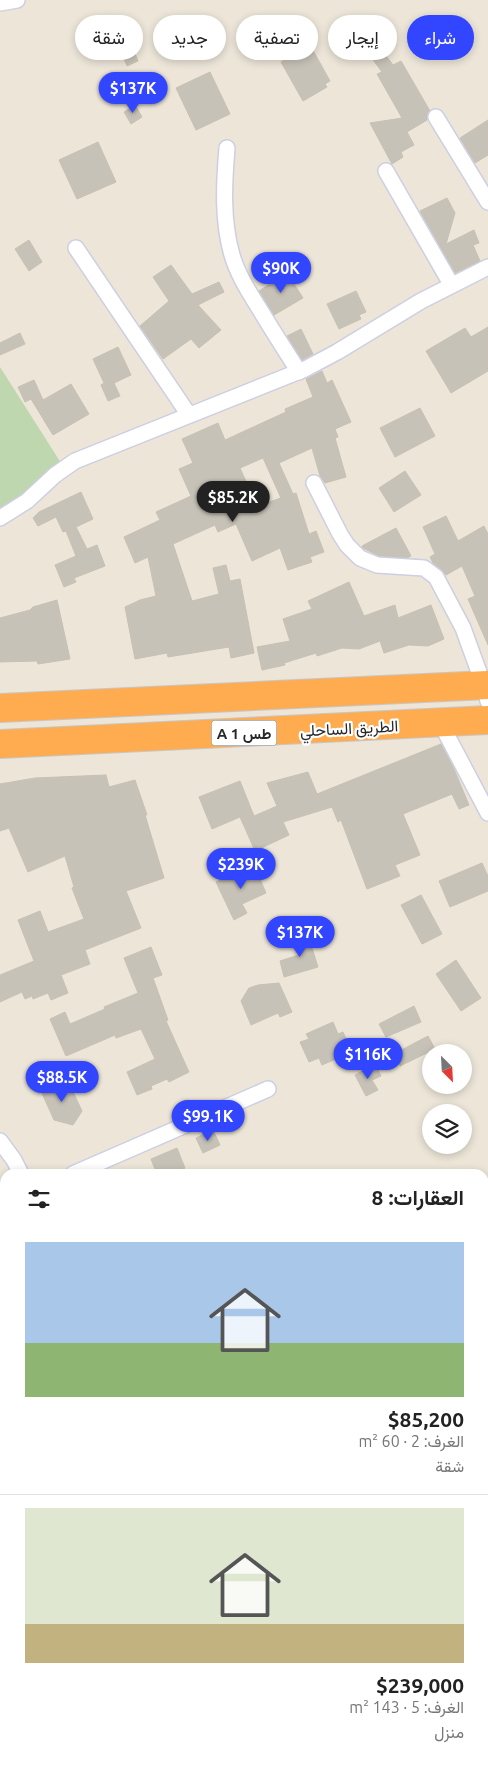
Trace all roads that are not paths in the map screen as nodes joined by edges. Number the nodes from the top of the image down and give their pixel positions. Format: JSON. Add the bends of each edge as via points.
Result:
{"nodes":[{"id":1,"x":18,"y":0,"type":"edge"},
{"id":2,"x":0,"y":3,"type":"edge"},
{"id":3,"x":436,"y":117,"type":"dead end"},
{"id":4,"x":227,"y":148,"type":"dead end"},
{"id":5,"x":386,"y":171,"type":"dead end"},
{"id":6,"x":488,"y":202,"type":"edge"},
{"id":7,"x":76,"y":248,"type":"dead end"},
{"id":8,"x":488,"y":267,"type":"edge"},
{"id":9,"x":451,"y":284,"type":"junction"},
{"id":10,"x":299,"y":372,"type":"junction"},
{"id":11,"x":189,"y":414,"type":"junction"},
{"id":12,"x":314,"y":483,"type":"dead end"},
{"id":13,"x":0,"y":518,"type":"edge"},
{"id":14,"x":487,"y":691,"type":"edge"},
{"id":15,"x":0,"y":708,"type":"edge"},
{"id":16,"x":488,"y":720,"type":"edge"},
{"id":17,"x":441,"y":724,"type":"junction"},
{"id":18,"x":0,"y":744,"type":"edge"},
{"id":19,"x":488,"y":812,"type":"edge"},
{"id":20,"x":268,"y":1089,"type":"dead end"},
{"id":21,"x":0,"y":1141,"type":"edge"},
{"id":22,"x":18,"y":1169,"type":"edge"},
{"id":23,"x":85,"y":1169,"type":"edge"}],
"edges":[{"from":1,"to":2,"type":"street"},
{"from":3,"to":6,"type":"street"},
{"from":4,"to":10,"type":"street","via":[[225,200],[232,257],[248,290]]},
{"from":5,"to":9,"type":"street"},
{"from":7,"to":11,"type":"street"},
{"from":8,"to":9,"type":"street"},
{"from":9,"to":10,"type":"street"},
{"from":10,"to":11,"type":"street"},
{"from":11,"to":13,"type":"street","via":[[75,461],[27,501]]},
{"from":12,"to":14,"type":"street","via":[[340,534],[360,558],[377,564],[424,568],[436,577],[463,628]]},
{"from":14,"to":15,"type":"highway","number":"A 1 طس"},
{"from":16,"to":17,"type":"highway","name":"الطريق الساحلي","number":"A 1 طس"},
{"from":17,"to":18,"type":"highway","name":"الطريق الساحلي","number":"A 1 طس"},
{"from":17,"to":19,"type":"street"},
{"from":20,"to":23,"type":"street"},
{"from":21,"to":22,"type":"street"}]}
